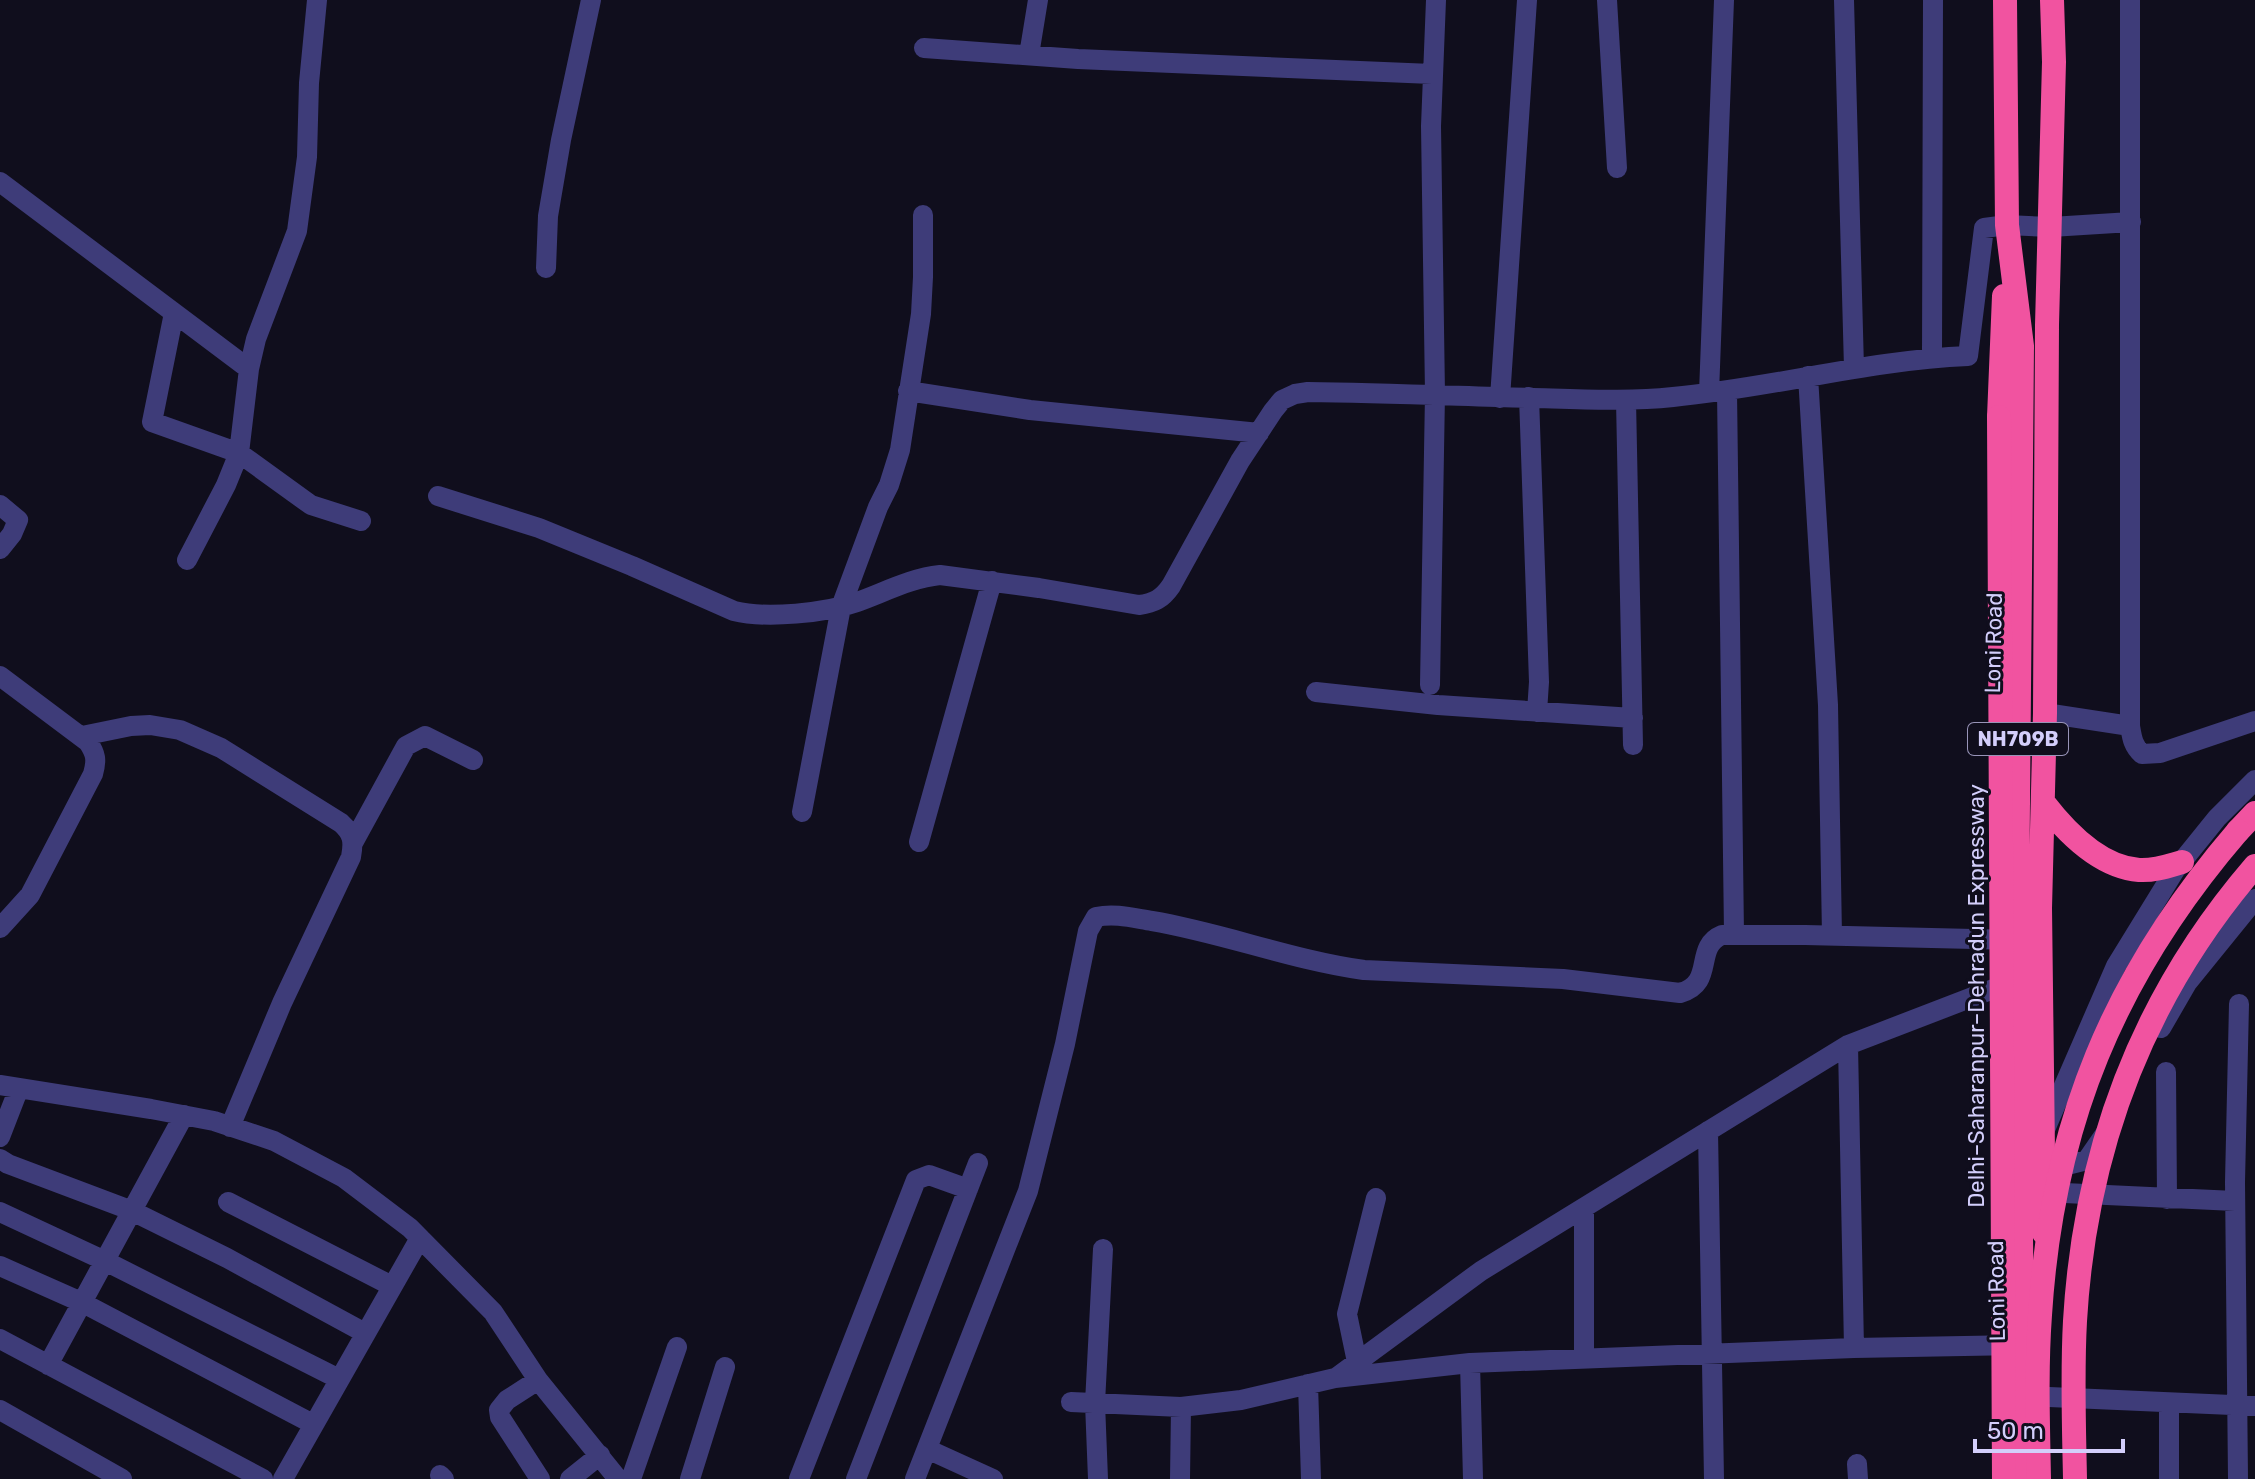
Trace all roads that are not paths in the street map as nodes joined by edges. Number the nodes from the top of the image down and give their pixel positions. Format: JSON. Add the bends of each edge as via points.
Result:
{"nodes":[{"id":1,"x":317,"y":0,"type":"edge"},
{"id":2,"x":591,"y":0,"type":"edge"},
{"id":3,"x":1038,"y":0,"type":"edge"},
{"id":4,"x":1436,"y":0,"type":"edge"},
{"id":5,"x":1527,"y":0,"type":"edge"},
{"id":6,"x":1607,"y":0,"type":"edge"},
{"id":7,"x":1724,"y":0,"type":"edge"},
{"id":8,"x":1844,"y":0,"type":"edge"},
{"id":9,"x":1933,"y":0,"type":"edge"},
{"id":10,"x":2005,"y":0,"type":"edge"},
{"id":11,"x":2052,"y":0,"type":"edge"},
{"id":12,"x":2130,"y":0,"type":"edge"},
{"id":13,"x":924,"y":48,"type":"dead end"},
{"id":14,"x":1029,"y":55,"type":"junction"},
{"id":15,"x":1432,"y":74,"type":"junction"},
{"id":16,"x":1617,"y":168,"type":"dead end"},
{"id":17,"x":0,"y":182,"type":"edge"},
{"id":18,"x":923,"y":215,"type":"dead end"},
{"id":19,"x":2131,"y":222,"type":"junction"},
{"id":20,"x":2007,"y":225,"type":"junction"},
{"id":21,"x":2051,"y":227,"type":"junction"},
{"id":22,"x":546,"y":268,"type":"dead end"},
{"id":23,"x":174,"y":313,"type":"junction"},
{"id":24,"x":1932,"y":358,"type":"junction"},
{"id":25,"x":1854,"y":368,"type":"junction"},
{"id":26,"x":249,"y":369,"type":"junction"},
{"id":27,"x":1808,"y":376,"type":"junction"},
{"id":28,"x":908,"y":391,"type":"junction"},
{"id":29,"x":1718,"y":392,"type":"junction"},
{"id":30,"x":1435,"y":394,"type":"junction"},
{"id":31,"x":1529,"y":397,"type":"junction"},
{"id":32,"x":1500,"y":398,"type":"junction"},
{"id":33,"x":1626,"y":400,"type":"junction"},
{"id":34,"x":1259,"y":433,"type":"junction"},
{"id":35,"x":239,"y":453,"type":"junction"},
{"id":36,"x":438,"y":496,"type":"dead end"},
{"id":37,"x":0,"y":505,"type":"edge"},
{"id":38,"x":361,"y":521,"type":"dead end"},
{"id":39,"x":0,"y":549,"type":"edge"},
{"id":40,"x":187,"y":560,"type":"dead end"},
{"id":41,"x":992,"y":581,"type":"junction"},
{"id":42,"x":841,"y":607,"type":"junction"},
{"id":43,"x":0,"y":676,"type":"edge"},
{"id":44,"x":1430,"y":685,"type":"dead end"},
{"id":45,"x":1316,"y":692,"type":"dead end"},
{"id":46,"x":1537,"y":712,"type":"junction"},
{"id":47,"x":2045,"y":713,"type":"junction"},
{"id":48,"x":1633,"y":718,"type":"junction"},
{"id":49,"x":2255,"y":721,"type":"edge"},
{"id":50,"x":2130,"y":726,"type":"junction"},
{"id":51,"x":82,"y":736,"type":"junction"},
{"id":52,"x":1633,"y":745,"type":"dead end"},
{"id":53,"x":473,"y":760,"type":"dead end"},
{"id":54,"x":2255,"y":780,"type":"edge"},
{"id":55,"x":2043,"y":802,"type":"junction"},
{"id":56,"x":802,"y":812,"type":"dead end"},
{"id":57,"x":2255,"y":813,"type":"edge"},
{"id":58,"x":919,"y":842,"type":"dead end"},
{"id":59,"x":353,"y":843,"type":"junction"},
{"id":60,"x":2182,"y":862,"type":"junction"},
{"id":61,"x":2255,"y":866,"type":"edge"},
{"id":62,"x":2255,"y":899,"type":"edge"},
{"id":63,"x":0,"y":928,"type":"edge"},
{"id":64,"x":1734,"y":934,"type":"junction"},
{"id":65,"x":1832,"y":936,"type":"junction"},
{"id":66,"x":2017,"y":940,"type":"junction"},
{"id":67,"x":2018,"y":980,"type":"junction"},
{"id":68,"x":2239,"y":1004,"type":"dead end"},
{"id":69,"x":1848,"y":1045,"type":"junction"},
{"id":70,"x":2166,"y":1072,"type":"dead end"},
{"id":71,"x":9,"y":1086,"type":"edge"},
{"id":72,"x":184,"y":1115,"type":"junction"},
{"id":73,"x":230,"y":1127,"type":"junction"},
{"id":74,"x":1708,"y":1131,"type":"junction"},
{"id":75,"x":0,"y":1137,"type":"edge"},
{"id":76,"x":2031,"y":1138,"type":"junction"},
{"id":77,"x":0,"y":1159,"type":"edge"},
{"id":78,"x":978,"y":1163,"type":"dead end"},
{"id":79,"x":2035,"y":1179,"type":"junction"},
{"id":80,"x":968,"y":1189,"type":"junction"},
{"id":81,"x":1376,"y":1198,"type":"dead end"},
{"id":82,"x":2167,"y":1199,"type":"junction"},
{"id":83,"x":2235,"y":1201,"type":"junction"},
{"id":84,"x":228,"y":1202,"type":"dead end"},
{"id":85,"x":1584,"y":1208,"type":"junction"},
{"id":86,"x":130,"y":1210,"type":"junction"},
{"id":87,"x":0,"y":1212,"type":"edge"},
{"id":88,"x":420,"y":1238,"type":"junction"},
{"id":89,"x":1103,"y":1249,"type":"dead end"},
{"id":90,"x":103,"y":1260,"type":"junction"},
{"id":91,"x":0,"y":1266,"type":"edge"},
{"id":92,"x":392,"y":1286,"type":"junction"},
{"id":93,"x":81,"y":1302,"type":"junction"},
{"id":94,"x":365,"y":1333,"type":"junction"},
{"id":95,"x":0,"y":1339,"type":"edge"},
{"id":96,"x":2023,"y":1345,"type":"junction"},
{"id":97,"x":677,"y":1347,"type":"dead end"},
{"id":98,"x":1854,"y":1348,"type":"junction"},
{"id":99,"x":1712,"y":1354,"type":"junction"},
{"id":100,"x":1584,"y":1359,"type":"junction"},
{"id":101,"x":1357,"y":1362,"type":"junction"},
{"id":102,"x":1470,"y":1363,"type":"junction"},
{"id":103,"x":48,"y":1365,"type":"junction"},
{"id":104,"x":725,"y":1367,"type":"dead end"},
{"id":105,"x":1335,"y":1378,"type":"junction"},
{"id":106,"x":339,"y":1379,"type":"junction"},
{"id":107,"x":538,"y":1380,"type":"junction"},
{"id":108,"x":1308,"y":1384,"type":"junction"},
{"id":109,"x":2049,"y":1397,"type":"junction"},
{"id":110,"x":1071,"y":1402,"type":"dead end"},
{"id":111,"x":1095,"y":1403,"type":"junction"},
{"id":112,"x":2169,"y":1403,"type":"junction"},
{"id":113,"x":2247,"y":1406,"type":"edge"},
{"id":114,"x":1181,"y":1407,"type":"junction"},
{"id":115,"x":0,"y":1410,"type":"edge"},
{"id":116,"x":313,"y":1424,"type":"junction"},
{"id":117,"x":927,"y":1449,"type":"junction"},
{"id":118,"x":600,"y":1455,"type":"junction"},
{"id":119,"x":122,"y":1479,"type":"edge"},
{"id":120,"x":263,"y":1479,"type":"edge"},
{"id":121,"x":283,"y":1479,"type":"edge"},
{"id":122,"x":540,"y":1479,"type":"edge"},
{"id":123,"x":570,"y":1479,"type":"edge"},
{"id":124,"x":618,"y":1479,"type":"edge"},
{"id":125,"x":631,"y":1479,"type":"edge"},
{"id":126,"x":690,"y":1479,"type":"edge"},
{"id":127,"x":799,"y":1479,"type":"edge"},
{"id":128,"x":856,"y":1479,"type":"edge"},
{"id":129,"x":915,"y":1479,"type":"edge"},
{"id":130,"x":993,"y":1479,"type":"edge"},
{"id":131,"x":1098,"y":1479,"type":"edge"},
{"id":132,"x":1180,"y":1479,"type":"edge"},
{"id":133,"x":1311,"y":1479,"type":"edge"},
{"id":134,"x":1473,"y":1479,"type":"edge"},
{"id":135,"x":1714,"y":1479,"type":"edge"},
{"id":136,"x":2004,"y":1479,"type":"edge"},
{"id":137,"x":2024,"y":1479,"type":"edge"},
{"id":138,"x":2039,"y":1479,"type":"edge"},
{"id":139,"x":2049,"y":1479,"type":"edge"},
{"id":140,"x":2075,"y":1479,"type":"edge"},
{"id":141,"x":2169,"y":1479,"type":"edge"},
{"id":142,"x":2238,"y":1479,"type":"edge"}],
"edges":[{"from":1,"to":26,"type":"street","via":[[297,231]]},
{"from":2,"to":22,"type":"street","via":[[558,155]]},
{"from":3,"to":14,"type":"street"},
{"from":4,"to":15,"type":"street"},
{"from":5,"to":32,"type":"street"},
{"from":6,"to":16,"type":"street"},
{"from":7,"to":29,"type":"street"},
{"from":8,"to":25,"type":"street"},
{"from":9,"to":24,"type":"street"},
{"from":10,"to":20,"type":"highway","name":"Loni Road","number":"NH709B"},
{"from":11,"to":21,"type":"highway","name":"Loni Road","number":"NH709B"},
{"from":12,"to":19,"type":"street"},
{"from":13,"to":14,"type":"street"},
{"from":14,"to":15,"type":"street"},
{"from":15,"to":30,"type":"street"},
{"from":17,"to":23,"type":"street"},
{"from":18,"to":28,"type":"street","via":[[921,314]]},
{"from":19,"to":21,"type":"street"},
{"from":19,"to":50,"type":"street"},
{"from":20,"to":21,"type":"street"},
{"from":20,"to":24,"type":"street","via":[[1984,228],[1968,356]]},
{"from":20,"to":66,"type":"highway","name":"Loni Road","number":"NH709B","via":[[2022,346]]},
{"from":20,"to":136,"type":"highway","name":"Delhi–Saharanpur–Dehradun Expressway","number":"NH709B","bridge":true,"via":[[1999,417]]},
{"from":21,"to":47,"type":"highway","name":"Loni Road","number":"NH709B"},
{"from":23,"to":26,"type":"street"},
{"from":23,"to":35,"type":"street","via":[[152,422]]},
{"from":24,"to":25,"type":"street"},
{"from":25,"to":27,"type":"street"},
{"from":26,"to":35,"type":"street"},
{"from":27,"to":29,"type":"street"},
{"from":27,"to":65,"type":"street","via":[[1828,705]]},
{"from":28,"to":34,"type":"street","via":[[1030,410]]},
{"from":28,"to":42,"type":"street","via":[[896,461]]},
{"from":29,"to":33,"type":"street"},
{"from":29,"to":64,"type":"street"},
{"from":30,"to":32,"type":"street"},
{"from":30,"to":34,"type":"street","via":[[1295,394],[1282,400]]},
{"from":30,"to":44,"type":"street"},
{"from":31,"to":32,"type":"street"},
{"from":31,"to":33,"type":"street"},
{"from":31,"to":46,"type":"street"},
{"from":33,"to":48,"type":"street"},
{"from":34,"to":41,"type":"street","via":[[1171,586],[1153,603]]},
{"from":35,"to":38,"type":"street","via":[[311,505]]},
{"from":35,"to":40,"type":"street"},
{"from":36,"to":42,"type":"street","via":[[539,528],[734,611],[757,615]]},
{"from":37,"to":39,"type":"street","via":[[18,520]]},
{"from":41,"to":42,"type":"street","via":[[925,576]]},
{"from":41,"to":58,"type":"street"},
{"from":42,"to":56,"type":"street"},
{"from":43,"to":51,"type":"street"},
{"from":45,"to":46,"type":"street"},
{"from":46,"to":48,"type":"street"},
{"from":47,"to":50,"type":"street"},
{"from":47,"to":55,"type":"highway","name":"Loni Road","number":"NH709B"},
{"from":48,"to":52,"type":"street"},
{"from":49,"to":50,"type":"street","via":[[2151,755],[2136,748]]},
{"from":51,"to":59,"type":"street","via":[[150,725],[202,738],[341,823]]},
{"from":51,"to":63,"type":"street","via":[[96,752],[93,774],[30,895]]},
{"from":53,"to":59,"type":"street","via":[[425,736],[406,746]]},
{"from":54,"to":60,"type":"street"},
{"from":55,"to":60,"type":"highway","via":[[2084,845],[2118,865],[2140,870]]},
{"from":55,"to":76,"type":"highway","name":"Loni Road","number":"NH709B"},
{"from":57,"to":138,"type":"highway","bridge":true,"via":[[2184,898],[2138,969],[2099,1049],[2074,1119],[2044,1270]]},
{"from":59,"to":73,"type":"street"},
{"from":60,"to":76,"type":"street","via":[[2116,966]]},
{"from":61,"to":140,"type":"highway","bridge":true,"via":[[2213,918],[2169,987],[2132,1063],[2104,1142],[2085,1229],[2075,1321]]},
{"from":62,"to":79,"type":"street","via":[[2187,983],[2087,1160]]},
{"from":64,"to":65,"type":"street"},
{"from":64,"to":117,"type":"street","via":[[1708,944],[1698,983],[1680,993],[1563,979],[1364,970],[1176,924],[1096,917],[1088,931],[1028,1191]]},
{"from":65,"to":66,"type":"street"},
{"from":66,"to":67,"type":"highway","name":"Loni Road","number":"NH709B"},
{"from":67,"to":69,"type":"street"},
{"from":67,"to":76,"type":"highway","name":"Loni Road","number":"NH709B"},
{"from":68,"to":83,"type":"street"},
{"from":69,"to":74,"type":"street"},
{"from":69,"to":98,"type":"street"},
{"from":70,"to":82,"type":"street"},
{"from":71,"to":72,"type":"street"},
{"from":71,"to":75,"type":"street"},
{"from":72,"to":73,"type":"street"},
{"from":72,"to":86,"type":"street"},
{"from":73,"to":88,"type":"street","via":[[274,1141],[344,1178]]},
{"from":74,"to":85,"type":"street"},
{"from":74,"to":99,"type":"street"},
{"from":76,"to":79,"type":"highway","name":"Loni Road","number":"NH709B"},
{"from":77,"to":86,"type":"street"},
{"from":78,"to":80,"type":"street"},
{"from":79,"to":82,"type":"street"},
{"from":79,"to":96,"type":"highway","name":"Loni Road","number":"NH709B"},
{"from":79,"to":109,"type":"highway","name":"Loni Road","number":"NH709B"},
{"from":80,"to":127,"type":"street","via":[[929,1175],[916,1180]]},
{"from":80,"to":128,"type":"street"},
{"from":81,"to":101,"type":"street","via":[[1347,1314]]},
{"from":82,"to":83,"type":"street"},
{"from":83,"to":113,"type":"street"},
{"from":84,"to":92,"type":"street"},
{"from":85,"to":100,"type":"street"},
{"from":85,"to":101,"type":"street","via":[[1481,1271]]},
{"from":86,"to":90,"type":"street"},
{"from":86,"to":94,"type":"street"},
{"from":87,"to":90,"type":"street"},
{"from":88,"to":92,"type":"street"},
{"from":88,"to":107,"type":"street","via":[[493,1312]]},
{"from":89,"to":111,"type":"street"},
{"from":90,"to":93,"type":"street"},
{"from":90,"to":106,"type":"street"},
{"from":91,"to":93,"type":"street"},
{"from":92,"to":94,"type":"street"},
{"from":93,"to":103,"type":"street"},
{"from":93,"to":116,"type":"street"},
{"from":94,"to":106,"type":"street"},
{"from":95,"to":103,"type":"street"},
{"from":96,"to":98,"type":"street"},
{"from":96,"to":137,"type":"highway","name":"Loni Road","number":"NH709B"},
{"from":97,"to":125,"type":"street"},
{"from":98,"to":99,"type":"street"},
{"from":99,"to":100,"type":"street"},
{"from":99,"to":135,"type":"street"},
{"from":100,"to":102,"type":"street"},
{"from":101,"to":105,"type":"street"},
{"from":102,"to":105,"type":"street"},
{"from":102,"to":134,"type":"street"},
{"from":103,"to":120,"type":"street"},
{"from":104,"to":126,"type":"street"},
{"from":105,"to":108,"type":"street"},
{"from":106,"to":116,"type":"street"},
{"from":107,"to":118,"type":"street"},
{"from":107,"to":122,"type":"street","via":[[499,1410]]},
{"from":108,"to":114,"type":"street"},
{"from":108,"to":133,"type":"street"},
{"from":109,"to":112,"type":"street"},
{"from":109,"to":139,"type":"highway","name":"Loni Road","number":"NH709B"},
{"from":110,"to":111,"type":"street"},
{"from":111,"to":114,"type":"street"},
{"from":111,"to":131,"type":"street"},
{"from":112,"to":113,"type":"street"},
{"from":112,"to":141,"type":"street"},
{"from":113,"to":142,"type":"street"},
{"from":114,"to":132,"type":"street"},
{"from":115,"to":119,"type":"street"},
{"from":116,"to":121,"type":"street"},
{"from":117,"to":129,"type":"street"},
{"from":117,"to":130,"type":"street"},
{"from":118,"to":123,"type":"street"},
{"from":118,"to":124,"type":"street"}]}
